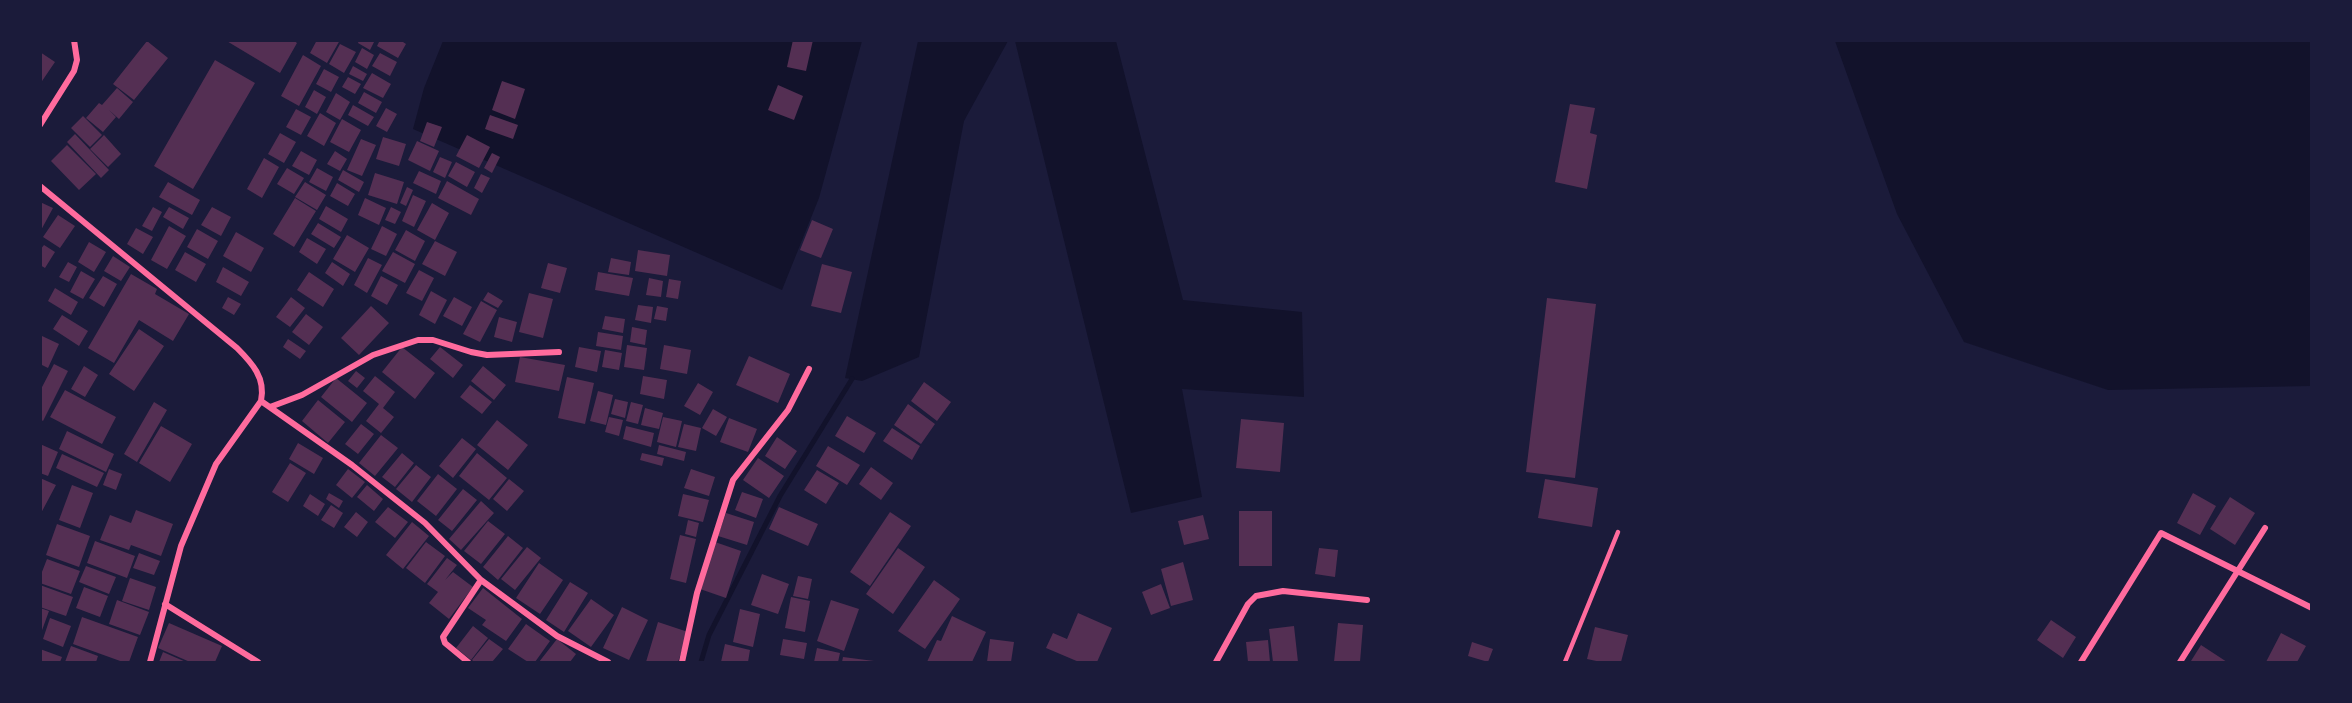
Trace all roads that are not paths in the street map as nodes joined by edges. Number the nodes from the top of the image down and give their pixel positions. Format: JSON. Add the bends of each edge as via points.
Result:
{"nodes":[{"id":1,"x":74,"y":40,"type":"edge"},
{"id":2,"x":40,"y":125,"type":"edge"},
{"id":3,"x":40,"y":186,"type":"edge"},
{"id":4,"x":559,"y":352,"type":"dead end"},
{"id":5,"x":809,"y":369,"type":"dead end"},
{"id":6,"x":261,"y":401,"type":"junction"},
{"id":7,"x":270,"y":407,"type":"junction"},
{"id":8,"x":2265,"y":528,"type":"dead end"},
{"id":9,"x":1618,"y":532,"type":"dead end"},
{"id":10,"x":2238,"y":571,"type":"junction"},
{"id":11,"x":481,"y":580,"type":"junction"},
{"id":12,"x":1367,"y":600,"type":"dead end"},
{"id":13,"x":165,"y":604,"type":"junction"},
{"id":14,"x":2312,"y":608,"type":"edge"},
{"id":15,"x":150,"y":663,"type":"edge"},
{"id":16,"x":258,"y":663,"type":"edge"},
{"id":17,"x":468,"y":663,"type":"edge"},
{"id":18,"x":608,"y":663,"type":"edge"},
{"id":19,"x":682,"y":663,"type":"edge"},
{"id":20,"x":1216,"y":663,"type":"edge"},
{"id":21,"x":1565,"y":663,"type":"edge"},
{"id":22,"x":2081,"y":663,"type":"edge"},
{"id":23,"x":2180,"y":663,"type":"edge"}],
"edges":[{"from":1,"to":2,"type":"street","via":[[74,71]]},
{"from":3,"to":6,"type":"street","via":[[237,348],[261,380]]},
{"from":4,"to":7,"type":"street","via":[[487,355],[433,340],[418,340],[373,355],[302,395]]},
{"from":5,"to":19,"type":"street","via":[[788,410],[733,480],[697,593]]},
{"from":6,"to":7,"type":"street"},
{"from":6,"to":13,"type":"street","via":[[216,464],[181,546]]},
{"from":7,"to":11,"type":"street","via":[[425,523]]},
{"from":8,"to":10,"type":"street"},
{"from":9,"to":21,"type":"lane"},
{"from":10,"to":14,"type":"street"},
{"from":10,"to":22,"type":"street","via":[[2161,532]]},
{"from":10,"to":23,"type":"street"},
{"from":11,"to":17,"type":"street","via":[[443,637]]},
{"from":11,"to":18,"type":"street","via":[[557,636]]},
{"from":12,"to":20,"type":"street","via":[[1283,591],[1256,596]]},
{"from":13,"to":15,"type":"street"},
{"from":13,"to":16,"type":"street"}]}
